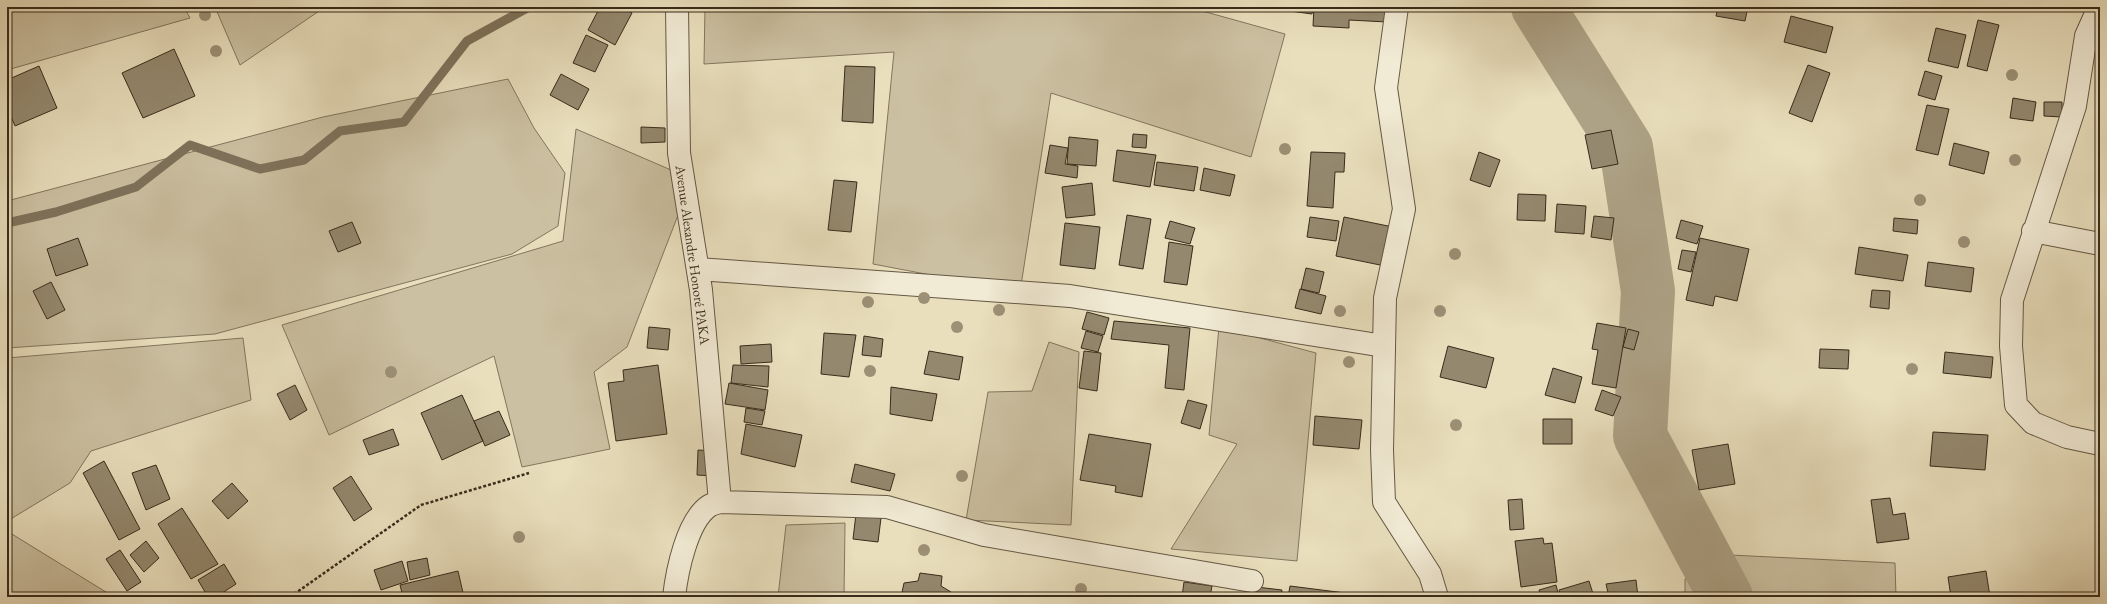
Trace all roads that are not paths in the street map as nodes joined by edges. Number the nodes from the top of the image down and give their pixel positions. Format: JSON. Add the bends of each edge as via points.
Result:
{"nodes":[{"id":1,"x":677,"y":7,"type":"edge"},
{"id":2,"x":1396,"y":7,"type":"edge"},
{"id":3,"x":2099,"y":7,"type":"edge"},
{"id":4,"x":2033,"y":231,"type":"junction"},
{"id":5,"x":2100,"y":244,"type":"edge"},
{"id":6,"x":698,"y":269,"type":"junction"},
{"id":7,"x":1384,"y":346,"type":"junction"},
{"id":8,"x":2100,"y":444,"type":"edge"},
{"id":9,"x":720,"y":502,"type":"junction"},
{"id":10,"x":1252,"y":581,"type":"dead end"},
{"id":11,"x":674,"y":597,"type":"edge"},
{"id":12,"x":1437,"y":597,"type":"edge"}],
"edges":[{"from":1,"to":6,"type":"street","name":"Avenue Alexandre Honoré PAKA","via":[[679,153]]},
{"from":2,"to":7,"type":"street","via":[[1386,88],[1404,209],[1385,298]]},
{"from":3,"to":4,"type":"street","via":[[2086,36],[2075,106]]},
{"from":4,"to":5,"type":"street"},
{"from":4,"to":8,"type":"street","via":[[2012,300],[2011,346],[2016,405],[2033,423],[2068,437]]},
{"from":6,"to":7,"type":"street","via":[[1070,296]]},
{"from":6,"to":9,"type":"street","name":"Avenue Alexandre Honoré PAKA"},
{"from":7,"to":12,"type":"street","via":[[1384,502],[1430,574]]},
{"from":9,"to":10,"type":"street","via":[[887,507],[984,535]]},
{"from":9,"to":11,"type":"street","via":[[709,505],[693,523],[676,580]]}]}
